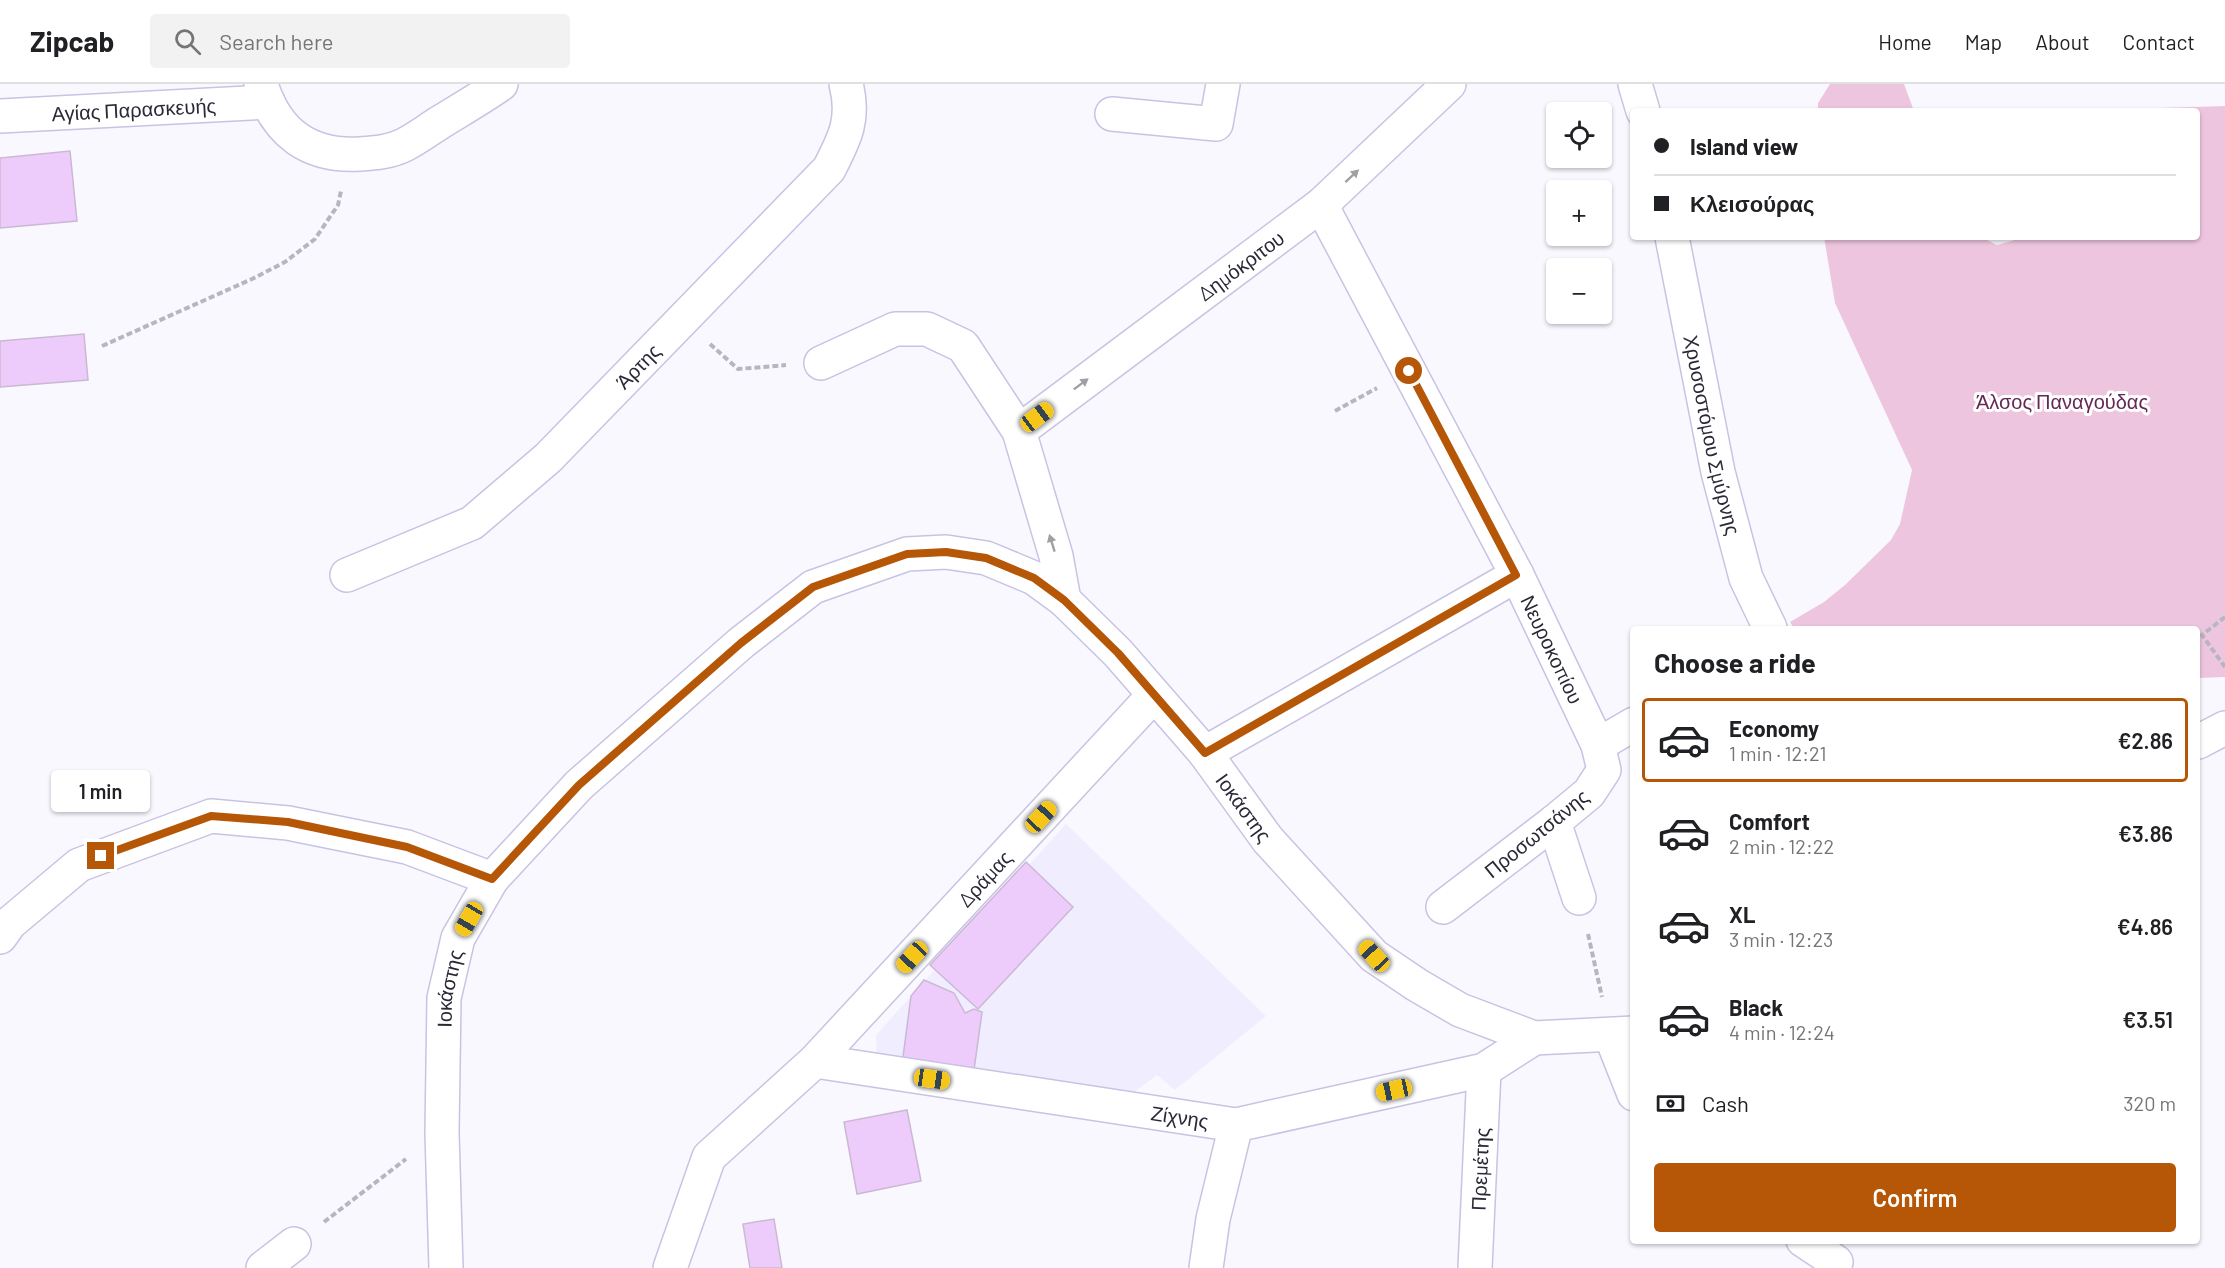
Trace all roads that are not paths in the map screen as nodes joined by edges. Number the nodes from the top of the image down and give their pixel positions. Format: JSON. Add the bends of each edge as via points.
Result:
{"nodes":[{"id":1,"x":177,"y":84,"type":"edge"},
{"id":2,"x":501,"y":84,"type":"edge"},
{"id":3,"x":846,"y":84,"type":"edge"},
{"id":4,"x":1223,"y":84,"type":"edge"},
{"id":5,"x":1449,"y":84,"type":"edge"},
{"id":6,"x":1635,"y":84,"type":"edge"},
{"id":7,"x":265,"y":93,"type":"edge"},
{"id":8,"x":1642,"y":108,"type":"edge"},
{"id":9,"x":1112,"y":114,"type":"dead end"},
{"id":10,"x":0,"y":116,"type":"edge"},
{"id":11,"x":1321,"y":205,"type":"junction"},
{"id":12,"x":1673,"y":240,"type":"edge"},
{"id":13,"x":821,"y":363,"type":"road end"},
{"id":14,"x":1018,"y":431,"type":"junction"},
{"id":15,"x":346,"y":574,"type":"dead end"},
{"id":16,"x":1516,"y":575,"type":"junction"},
{"id":17,"x":1064,"y":600,"type":"junction"},
{"id":18,"x":1769,"y":626,"type":"edge"},
{"id":19,"x":1154,"y":695,"type":"junction"},
{"id":20,"x":1630,"y":725,"type":"edge"},
{"id":21,"x":2225,"y":729,"type":"edge"},
{"id":22,"x":2200,"y":741,"type":"edge"},
{"id":23,"x":1598,"y":745,"type":"junction"},
{"id":24,"x":1205,"y":753,"type":"junction"},
{"id":25,"x":1554,"y":822,"type":"junction"},
{"id":26,"x":492,"y":879,"type":"junction"},
{"id":27,"x":1579,"y":898,"type":"road end"},
{"id":28,"x":1443,"y":907,"type":"dead end"},
{"id":29,"x":0,"y":937,"type":"edge"},
{"id":30,"x":1622,"y":1034,"type":"edge"},
{"id":31,"x":1534,"y":1038,"type":"junction"},
{"id":32,"x":815,"y":1061,"type":"junction"},
{"id":33,"x":1484,"y":1070,"type":"junction"},
{"id":34,"x":1630,"y":1074,"type":"edge"},
{"id":35,"x":1236,"y":1125,"type":"junction"},
{"id":36,"x":294,"y":1244,"type":"road end"},
{"id":37,"x":1809,"y":1244,"type":"edge"},
{"id":38,"x":1836,"y":1262,"type":"dead end"},
{"id":39,"x":263,"y":1268,"type":"edge"},
{"id":40,"x":446,"y":1268,"type":"edge"},
{"id":41,"x":670,"y":1268,"type":"edge"},
{"id":42,"x":1206,"y":1268,"type":"edge"},
{"id":43,"x":1475,"y":1268,"type":"edge"}],
"edges":[{"from":1,"to":7,"type":"street"},
{"from":2,"to":7,"type":"street","via":[[403,146],[348,155],[324,153],[290,134]]},
{"from":3,"to":15,"type":"street","name":"Άρτης","via":[[851,104],[844,140],[829,169],[548,458],[472,524]]},
{"from":4,"to":9,"type":"street","via":[[1216,124]]},
{"from":11,"to":5,"type":"street","name":"Δημόκριτου","one_way":true},
{"from":6,"to":8,"type":"street"},
{"from":7,"to":10,"type":"street","name":"Αγίας Παρασκευής"},
{"from":14,"to":11,"type":"street","name":"Δημόκριτου","one_way":true},
{"from":11,"to":16,"type":"street","name":"Νευροκοπίου"},
{"from":12,"to":18,"type":"street","name":"Χρυσοστόμου Σμύρνης","via":[[1718,472],[1746,578]]},
{"from":13,"to":14,"type":"street","via":[[895,329],[927,329],[963,346]]},
{"from":17,"to":14,"type":"street","one_way":true,"via":[[1056,556]]},
{"from":16,"to":23,"type":"street","name":"Νευροκοπίου"},
{"from":16,"to":24,"type":"street"},
{"from":17,"to":19,"type":"street","name":"Ιοκάστης"},
{"from":17,"to":26,"type":"street","name":"Ιοκάστης","via":[[1034,578],[986,558],[946,552],[907,554],[813,587],[741,643],[579,785]]},
{"from":19,"to":24,"type":"street","name":"Ιοκάστης"},
{"from":19,"to":32,"type":"street","name":"Δράμας"},
{"from":20,"to":23,"type":"street"},
{"from":21,"to":22,"type":"street"},
{"from":23,"to":25,"type":"street","name":"Προσωτσάνης","via":[[1604,770],[1589,793]]},
{"from":24,"to":31,"type":"street","name":"Ιοκάστης","via":[[1268,840],[1374,956],[1460,1010]]},
{"from":25,"to":27,"type":"street"},
{"from":25,"to":28,"type":"street","name":"Προσωτσάνης"},
{"from":26,"to":29,"type":"street","via":[[407,847],[288,822],[211,816],[79,865],[10,923]]},
{"from":26,"to":40,"type":"street","name":"Ιοκάστης","via":[[458,938],[444,998]]},
{"from":30,"to":31,"type":"street","name":"Ιοκάστης"},
{"from":30,"to":34,"type":"street"},
{"from":31,"to":33,"type":"street","name":"Ζίχνης"},
{"from":32,"to":35,"type":"street","name":"Ζίχνης"},
{"from":32,"to":41,"type":"street","name":"Δράμας","via":[[709,1157]]},
{"from":33,"to":35,"type":"street","name":"Ζίχνης"},
{"from":33,"to":43,"type":"street","name":"Πρεμέτης"},
{"from":35,"to":42,"type":"street","via":[[1213,1219]]},
{"from":36,"to":39,"type":"street"},
{"from":37,"to":38,"type":"street"}]}
